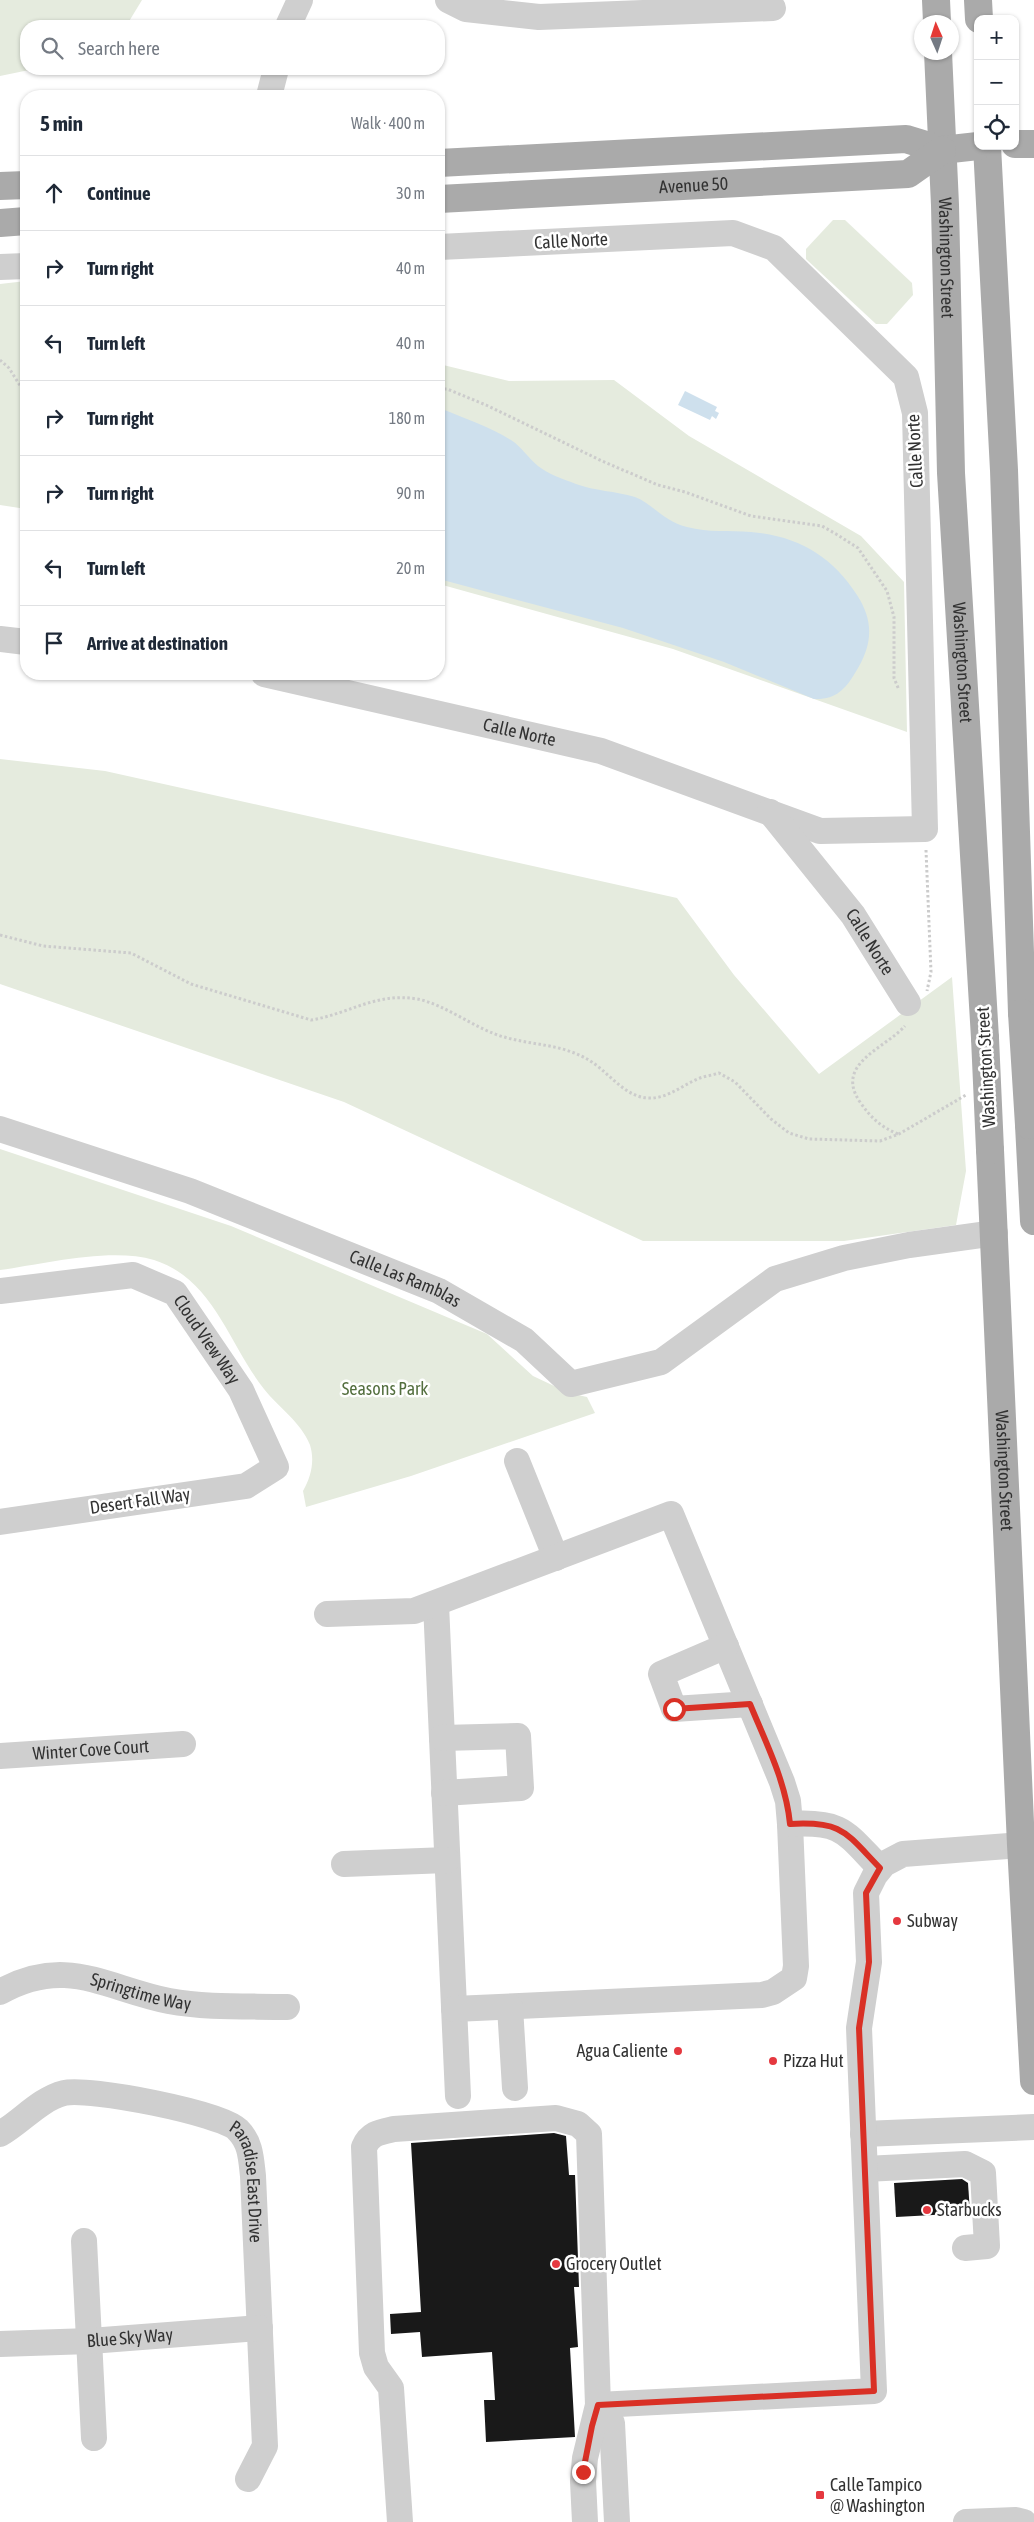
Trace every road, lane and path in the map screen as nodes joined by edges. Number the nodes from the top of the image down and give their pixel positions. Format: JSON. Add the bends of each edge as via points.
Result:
{"nodes":[{"id":1,"x":300,"y":0,"type":"edge"},
{"id":2,"x":448,"y":0,"type":"edge"},
{"id":3,"x":936,"y":0,"type":"edge"},
{"id":4,"x":978,"y":0,"type":"edge"},
{"id":5,"x":773,"y":8,"type":"dead end"},
{"id":6,"x":937,"y":15,"type":"edge"},
{"id":7,"x":979,"y":15,"type":"edge"},
{"id":8,"x":291,"y":20,"type":"edge"},
{"id":9,"x":938,"y":60,"type":"edge"},
{"id":10,"x":275,"y":75,"type":"edge"},
{"id":11,"x":271,"y":90,"type":"edge"},
{"id":12,"x":1019,"y":144,"type":"edge"},
{"id":13,"x":1034,"y":144,"type":"edge"},
{"id":14,"x":974,"y":146,"type":"edge"},
{"id":15,"x":942,"y":150,"type":"junction"},
{"id":16,"x":987,"y":150,"type":"edge"},
{"id":17,"x":445,"y":163,"type":"edge"},
{"id":18,"x":20,"y":185,"type":"edge"},
{"id":19,"x":0,"y":186,"type":"edge"},
{"id":20,"x":445,"y":199,"type":"edge"},
{"id":21,"x":20,"y":221,"type":"edge"},
{"id":22,"x":0,"y":223,"type":"edge"},
{"id":23,"x":445,"y":247,"type":"edge"},
{"id":24,"x":20,"y":266,"type":"edge"},
{"id":25,"x":0,"y":267,"type":"edge"},
{"id":26,"x":0,"y":360,"type":"edge"},
{"id":27,"x":20,"y":385,"type":"edge"},
{"id":28,"x":445,"y":389,"type":"edge"},
{"id":29,"x":0,"y":639,"type":"edge"},
{"id":30,"x":20,"y":641,"type":"edge"},
{"id":31,"x":290,"y":680,"type":"edge"},
{"id":32,"x":922,"y":699,"type":"junction"},
{"id":33,"x":770,"y":812,"type":"junction"},
{"id":34,"x":0,"y":935,"type":"edge"},
{"id":35,"x":908,"y":1003,"type":"dead end"},
{"id":36,"x":966,"y":1094,"type":"dead end"},
{"id":37,"x":0,"y":1129,"type":"edge"},
{"id":38,"x":1034,"y":1221,"type":"edge"},
{"id":39,"x":995,"y":1233,"type":"junction"},
{"id":40,"x":0,"y":1291,"type":"edge"},
{"id":41,"x":517,"y":1461,"type":"dead end"},
{"id":42,"x":276,"y":1467,"type":"joint"},
{"id":43,"x":0,"y":1522,"type":"edge"},
{"id":44,"x":556,"y":1558,"type":"junction"},
{"id":45,"x":436,"y":1604,"type":"junction"},
{"id":46,"x":327,"y":1614,"type":"dead end"},
{"id":47,"x":726,"y":1646,"type":"junction"},
{"id":48,"x":750,"y":1704,"type":"junction"},
{"id":49,"x":442,"y":1738,"type":"junction"},
{"id":50,"x":183,"y":1744,"type":"dead end"},
{"id":51,"x":0,"y":1756,"type":"edge"},
{"id":52,"x":444,"y":1793,"type":"junction"},
{"id":53,"x":790,"y":1824,"type":"junction"},
{"id":54,"x":1027,"y":1844,"type":"edge"},
{"id":55,"x":447,"y":1860,"type":"junction"},
{"id":56,"x":344,"y":1864,"type":"dead end"},
{"id":57,"x":880,"y":1868,"type":"junction"},
{"id":58,"x":0,"y":1992,"type":"edge"},
{"id":59,"x":287,"y":2007,"type":"dead end"},
{"id":60,"x":510,"y":2007,"type":"junction"},
{"id":61,"x":454,"y":2009,"type":"junction"},
{"id":62,"x":1034,"y":2081,"type":"edge"},
{"id":63,"x":515,"y":2088,"type":"dead end"},
{"id":64,"x":458,"y":2096,"type":"dead end"},
{"id":65,"x":2,"y":2127,"type":"edge"},
{"id":66,"x":1034,"y":2127,"type":"edge"},
{"id":67,"x":863,"y":2134,"type":"junction"},
{"id":68,"x":865,"y":2170,"type":"junction"},
{"id":69,"x":84,"y":2241,"type":"dead end"},
{"id":70,"x":965,"y":2248,"type":"dead end"},
{"id":71,"x":260,"y":2328,"type":"junction"},
{"id":72,"x":90,"y":2341,"type":"junction"},
{"id":73,"x":0,"y":2344,"type":"edge"},
{"id":74,"x":598,"y":2405,"type":"junction"},
{"id":75,"x":94,"y":2438,"type":"dead end"},
{"id":76,"x":248,"y":2479,"type":"dead end"},
{"id":77,"x":400,"y":2522,"type":"edge"},
{"id":78,"x":585,"y":2522,"type":"edge"},
{"id":79,"x":617,"y":2522,"type":"edge"},
{"id":80,"x":966,"y":2522,"type":"edge"},
{"id":81,"x":1024,"y":2522,"type":"edge"}],
"edges":[{"from":1,"to":8,"type":"street"},
{"from":2,"to":5,"type":"street","via":[[466,9],[539,17]]},
{"from":3,"to":6,"type":"main road"},
{"from":4,"to":7,"type":"main road"},
{"from":9,"to":15,"type":"main road","name":"Washington Street"},
{"from":10,"to":11,"type":"street"},
{"from":12,"to":13,"type":"main road"},
{"from":14,"to":15,"type":"main road","name":"Avenue 50"},
{"from":15,"to":17,"type":"main road","name":"Avenue 50","via":[[906,138]]},
{"from":15,"to":20,"type":"main road","name":"Avenue 50","via":[[908,174]]},
{"from":15,"to":39,"type":"main road","name":"Washington Street","bridge":true,"via":[[951,473]]},
{"from":16,"to":38,"type":"main road","bridge":true,"via":[[1004,470],[1022,1013]]},
{"from":18,"to":19,"type":"main road"},
{"from":21,"to":22,"type":"main road"},
{"from":23,"to":32,"type":"street","name":"Calle Norte","via":[[733,233],[774,248],[906,377],[915,413]]},
{"from":24,"to":25,"type":"street"},
{"from":26,"to":27,"type":"path"},
{"from":28,"to":32,"type":"path","via":[[658,485],[751,516],[822,526],[858,548],[887,591],[894,617],[894,678],[897,689]]},
{"from":29,"to":30,"type":"street"},
{"from":31,"to":33,"type":"street","name":"Calle Norte","via":[[601,751]]},
{"from":32,"to":33,"type":"street","name":"Calle Norte","via":[[925,829],[820,831]]},
{"from":33,"to":35,"type":"street","name":"Calle Norte","via":[[853,915]]},
{"from":34,"to":36,"type":"path","via":[[44,946],[131,953],[191,984],[311,1020],[391,997],[419,999],[504,1037],[550,1045],[584,1057],[624,1089],[646,1098],[662,1097],[700,1078],[719,1073],[735,1082],[789,1133],[808,1139],[880,1141],[899,1134]]},
{"from":37,"to":39,"type":"street","name":"Calle Las Ramblas","via":[[190,1191],[439,1291],[524,1340],[571,1384],[661,1362],[775,1279],[844,1258]]},
{"from":39,"to":54,"type":"main road","name":"Washington Street"},
{"from":40,"to":42,"type":"street","name":"Cloud View Way","via":[[133,1275],[175,1293],[241,1390]]},
{"from":41,"to":44,"type":"street"},
{"from":42,"to":43,"type":"street","name":"Desert Fall Way","via":[[246,1486]]},
{"from":44,"to":45,"type":"street"},
{"from":44,"to":47,"type":"street","via":[[671,1514]]},
{"from":45,"to":46,"type":"street","via":[[414,1610]]},
{"from":45,"to":49,"type":"street"},
{"from":47,"to":48,"type":"street"},
{"from":47,"to":48,"type":"street","via":[[661,1674],[674,1709]]},
{"from":48,"to":53,"type":"street","via":[[782,1782]]},
{"from":49,"to":52,"type":"street"},
{"from":49,"to":52,"type":"street","via":[[518,1736],[521,1788]]},
{"from":50,"to":51,"type":"street","name":"Winter Cove Court"},
{"from":52,"to":55,"type":"street"},
{"from":53,"to":57,"type":"street","via":[[817,1822],[834,1826],[851,1838]]},
{"from":53,"to":60,"type":"street","via":[[796,1966],[794,1978],[786,1985],[762,1995]]},
{"from":54,"to":57,"type":"street","via":[[903,1854]]},
{"from":54,"to":62,"type":"main road","name":"Washington Street"},
{"from":55,"to":56,"type":"street"},
{"from":55,"to":61,"type":"street"},
{"from":57,"to":67,"type":"street","via":[[866,1893],[869,1962],[859,2028]]},
{"from":58,"to":59,"type":"street","name":"Springtime Way","via":[[34,1978],[73,1976],[96,1978],[168,2001],[208,2006]]},
{"from":60,"to":61,"type":"street"},
{"from":60,"to":63,"type":"street"},
{"from":61,"to":64,"type":"street"},
{"from":65,"to":71,"type":"street","name":"Paradise East Drive","via":[[64,2093],[88,2091],[199,2113],[224,2120],[237,2129],[250,2149]]},
{"from":66,"to":67,"type":"street"},
{"from":67,"to":68,"type":"street"},
{"from":68,"to":70,"type":"street","via":[[965,2164],[983,2173],[987,2246]]},
{"from":68,"to":74,"type":"street","via":[[874,2391]]},
{"from":69,"to":72,"type":"street"},
{"from":71,"to":72,"type":"street","name":"Blue Sky Way"},
{"from":71,"to":76,"type":"street","name":"Paradise East Drive","via":[[265,2446]]},
{"from":72,"to":73,"type":"street","name":"Blue Sky Way"},
{"from":72,"to":75,"type":"street"},
{"from":74,"to":77,"type":"street","via":[[589,2134],[578,2124],[556,2118],[375,2133],[364,2147],[372,2353],[376,2367],[391,2388]]},
{"from":74,"to":78,"type":"street","via":[[585,2458]]},
{"from":74,"to":79,"type":"street","via":[[612,2423]]},
{"from":80,"to":81,"type":"street"}]}
